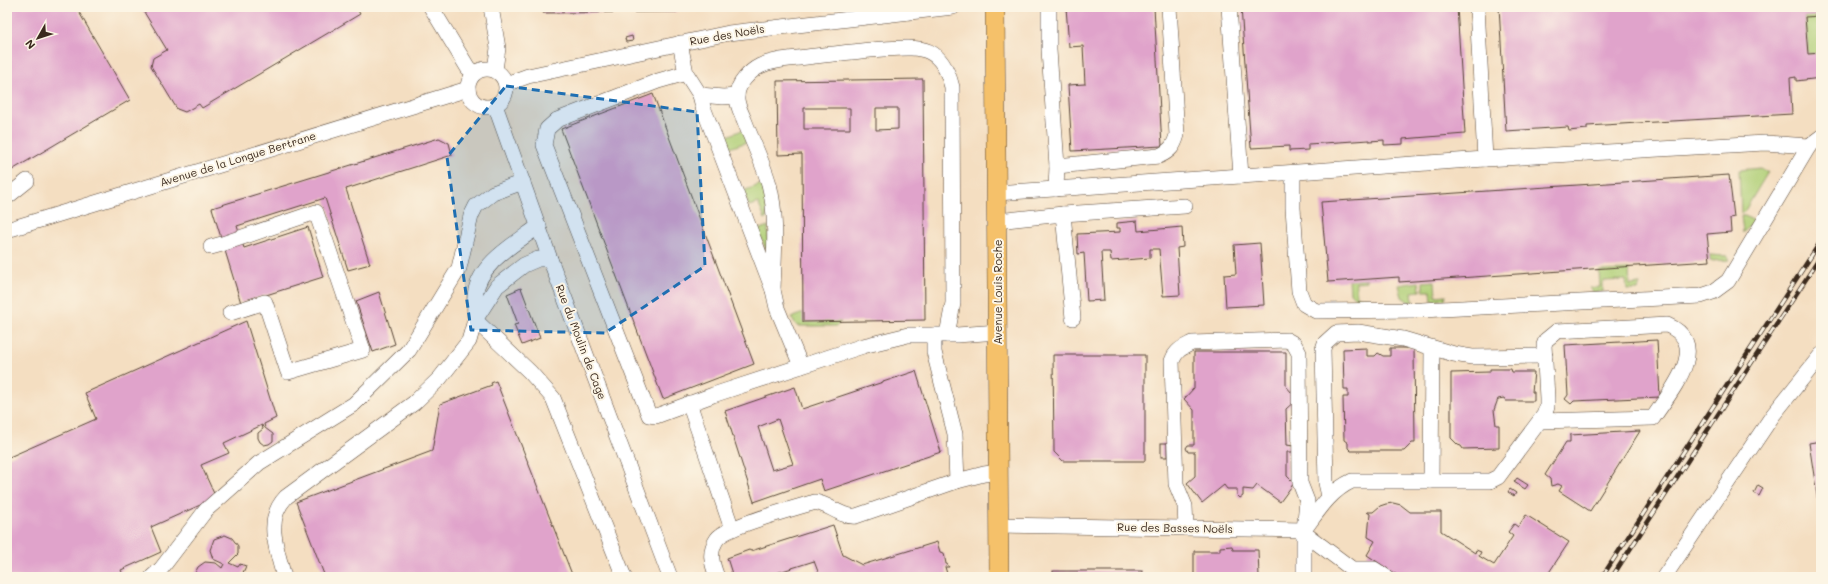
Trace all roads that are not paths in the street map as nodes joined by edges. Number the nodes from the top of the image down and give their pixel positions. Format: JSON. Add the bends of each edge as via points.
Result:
{"nodes":[{"id":1,"x":431,"y":7,"type":"edge"},
{"id":2,"x":491,"y":7,"type":"edge"},
{"id":3,"x":953,"y":7,"type":"edge"},
{"id":4,"x":995,"y":7,"type":"edge"},
{"id":5,"x":1048,"y":7,"type":"edge"},
{"id":6,"x":1169,"y":7,"type":"edge"},
{"id":7,"x":1229,"y":7,"type":"edge"},
{"id":8,"x":1477,"y":7,"type":"edge"},
{"id":9,"x":680,"y":43,"type":"junction"},
{"id":10,"x":494,"y":70,"type":"junction"},
{"id":11,"x":475,"y":73,"type":"junction"},
{"id":12,"x":686,"y":73,"type":"junction"},
{"id":13,"x":506,"y":84,"type":"junction"},
{"id":14,"x":468,"y":89,"type":"junction"},
{"id":15,"x":700,"y":95,"type":"junction"},
{"id":16,"x":737,"y":96,"type":"junction"},
{"id":17,"x":495,"y":105,"type":"junction"},
{"id":18,"x":1815,"y":142,"type":"edge"},
{"id":19,"x":1485,"y":159,"type":"junction"},
{"id":20,"x":1057,"y":166,"type":"junction"},
{"id":21,"x":1293,"y":173,"type":"junction"},
{"id":22,"x":1241,"y":176,"type":"junction"},
{"id":23,"x":27,"y":181,"type":"dead end"},
{"id":24,"x":523,"y":182,"type":"junction"},
{"id":25,"x":1056,"y":189,"type":"junction"},
{"id":26,"x":996,"y":193,"type":"junction"},
{"id":27,"x":7,"y":197,"type":"edge"},
{"id":28,"x":1185,"y":206,"type":"dead end"},
{"id":29,"x":1063,"y":214,"type":"junction"},
{"id":30,"x":997,"y":221,"type":"junction"},
{"id":31,"x":539,"y":226,"type":"junction"},
{"id":32,"x":7,"y":230,"type":"edge"},
{"id":33,"x":211,"y":246,"type":"dead end"},
{"id":34,"x":550,"y":259,"type":"junction"},
{"id":35,"x":773,"y":290,"type":"junction"},
{"id":36,"x":230,"y":313,"type":"dead end"},
{"id":37,"x":1073,"y":318,"type":"dead end"},
{"id":38,"x":475,"y":320,"type":"junction"},
{"id":39,"x":998,"y":332,"type":"junction"},
{"id":40,"x":940,"y":335,"type":"junction"},
{"id":41,"x":1432,"y":348,"type":"junction"},
{"id":42,"x":1821,"y":355,"type":"edge"},
{"id":43,"x":1545,"y":356,"type":"junction"},
{"id":44,"x":801,"y":366,"type":"junction"},
{"id":45,"x":689,"y":403,"type":"junction"},
{"id":46,"x":1540,"y":421,"type":"junction"},
{"id":47,"x":999,"y":472,"type":"junction"},
{"id":48,"x":957,"y":481,"type":"junction"},
{"id":49,"x":1431,"y":481,"type":"junction"},
{"id":50,"x":1329,"y":496,"type":"junction"},
{"id":51,"x":1000,"y":525,"type":"junction"},
{"id":52,"x":1186,"y":528,"type":"junction"},
{"id":53,"x":732,"y":529,"type":"junction"},
{"id":54,"x":1304,"y":532,"type":"junction"},
{"id":55,"x":152,"y":577,"type":"edge"},
{"id":56,"x":284,"y":577,"type":"edge"},
{"id":57,"x":624,"y":577,"type":"edge"},
{"id":58,"x":670,"y":577,"type":"edge"},
{"id":59,"x":717,"y":577,"type":"edge"},
{"id":60,"x":999,"y":577,"type":"edge"},
{"id":61,"x":1304,"y":577,"type":"edge"},
{"id":62,"x":1386,"y":577,"type":"edge"},
{"id":63,"x":1664,"y":577,"type":"edge"}],
"edges":[{"from":1,"to":11,"type":"street","via":[[468,68]]},
{"from":2,"to":10,"type":"street","via":[[498,48]]},
{"from":3,"to":9,"type":"street","name":"Rue des Noëls","via":[[745,30]]},
{"from":4,"to":26,"type":"main road","name":"Avenue Louis Roche"},
{"from":5,"to":20,"type":"street"},
{"from":6,"to":20,"type":"street","via":[[1177,135],[1174,145],[1159,156]]},
{"from":7,"to":22,"type":"street"},
{"from":8,"to":19,"type":"street"},
{"from":9,"to":12,"type":"street"},
{"from":9,"to":13,"type":"street","name":"Rue des Noëls","via":[[528,76]]},
{"from":10,"to":11,"type":"street","via":[[484,69]]},
{"from":10,"to":13,"type":"street","via":[[504,78]]},
{"from":11,"to":14,"type":"street"},
{"from":12,"to":15,"type":"street"},
{"from":12,"to":45,"type":"street","via":[[658,81],[557,120],[547,129],[544,145],[648,415],[656,416]]},
{"from":13,"to":17,"type":"street","via":[[504,97]]},
{"from":14,"to":17,"type":"street","via":[[478,104]]},
{"from":14,"to":32,"type":"street","name":"Avenue de la Longue Bertrane"},
{"from":15,"to":16,"type":"street"},
{"from":15,"to":35,"type":"street"},
{"from":16,"to":35,"type":"street","via":[[761,161],[774,208]]},
{"from":16,"to":40,"type":"street","via":[[743,80],[752,70],[777,60],[910,48],[927,50],[942,63],[947,70],[952,88],[953,303]]},
{"from":17,"to":24,"type":"street","name":"Rue du Moulin de Cage"},
{"from":18,"to":19,"type":"street"},
{"from":18,"to":21,"type":"street","via":[[1728,280],[1713,292],[1701,296],[1422,310],[1316,312],[1304,304],[1298,291]]},
{"from":19,"to":21,"type":"street"},
{"from":20,"to":25,"type":"street"},
{"from":21,"to":22,"type":"street"},
{"from":22,"to":25,"type":"street"},
{"from":23,"to":27,"type":"street"},
{"from":24,"to":31,"type":"street","name":"Rue du Moulin de Cage"},
{"from":24,"to":55,"type":"street","via":[[493,193],[476,206],[471,216],[459,268],[409,350],[354,404],[259,463],[206,510]]},
{"from":25,"to":26,"type":"street"},
{"from":26,"to":30,"type":"main road","name":"Avenue Louis Roche"},
{"from":28,"to":29,"type":"street"},
{"from":29,"to":30,"type":"street"},
{"from":29,"to":37,"type":"street"},
{"from":30,"to":39,"type":"main road","name":"Avenue Louis Roche"},
{"from":31,"to":34,"type":"street","name":"Rue du Moulin de Cage"},
{"from":31,"to":38,"type":"street","via":[[488,266],[479,280],[475,295]]},
{"from":33,"to":36,"type":"street","via":[[316,212],[363,350],[288,372],[265,302]]},
{"from":34,"to":38,"type":"street","via":[[538,259],[524,265],[504,279],[496,286]]},
{"from":34,"to":58,"type":"street","name":"Rue du Moulin de Cage"},
{"from":35,"to":44,"type":"street","via":[[777,308]]},
{"from":38,"to":56,"type":"street","via":[[469,341],[440,378],[414,403],[279,504],[273,522],[274,541]]},
{"from":38,"to":57,"type":"street","via":[[530,372],[553,398]]},
{"from":39,"to":40,"type":"street"},
{"from":39,"to":47,"type":"main road","name":"Avenue Louis Roche"},
{"from":40,"to":44,"type":"street","via":[[908,335]]},
{"from":40,"to":48,"type":"street","via":[[934,352],[955,434]]},
{"from":41,"to":43,"type":"street","via":[[1472,357]]},
{"from":41,"to":49,"type":"street"},
{"from":41,"to":50,"type":"street","via":[[1403,339],[1358,332],[1336,333],[1325,343],[1326,483]]},
{"from":42,"to":63,"type":"street","via":[[1773,416]]},
{"from":43,"to":46,"type":"street","via":[[1547,407]]},
{"from":43,"to":46,"type":"street","via":[[1546,340],[1557,331],[1667,325],[1676,328],[1683,335],[1687,359],[1683,373],[1653,418]]},
{"from":44,"to":45,"type":"street"},
{"from":45,"to":53,"type":"street"},
{"from":46,"to":49,"type":"street","via":[[1498,477],[1490,481]]},
{"from":47,"to":48,"type":"street"},
{"from":47,"to":51,"type":"main road","name":"Avenue Louis Roche"},
{"from":48,"to":53,"type":"street","via":[[856,516],[815,502]]},
{"from":49,"to":50,"type":"street","via":[[1352,481]]},
{"from":50,"to":54,"type":"street"},
{"from":51,"to":52,"type":"street","name":"Rue des Basses Noëls"},
{"from":51,"to":60,"type":"main road","name":"Avenue Louis Roche"},
{"from":52,"to":54,"type":"street","name":"Rue des Basses Noëls"},
{"from":52,"to":54,"type":"street","via":[[1185,506],[1176,484],[1172,361],[1175,354],[1180,348],[1192,343],[1287,340],[1294,344],[1299,353],[1300,483],[1307,501]]},
{"from":53,"to":59,"type":"street","via":[[718,538],[714,544],[711,559]]},
{"from":54,"to":61,"type":"street"},
{"from":54,"to":62,"type":"street","via":[[1352,569],[1374,569]]}]}
